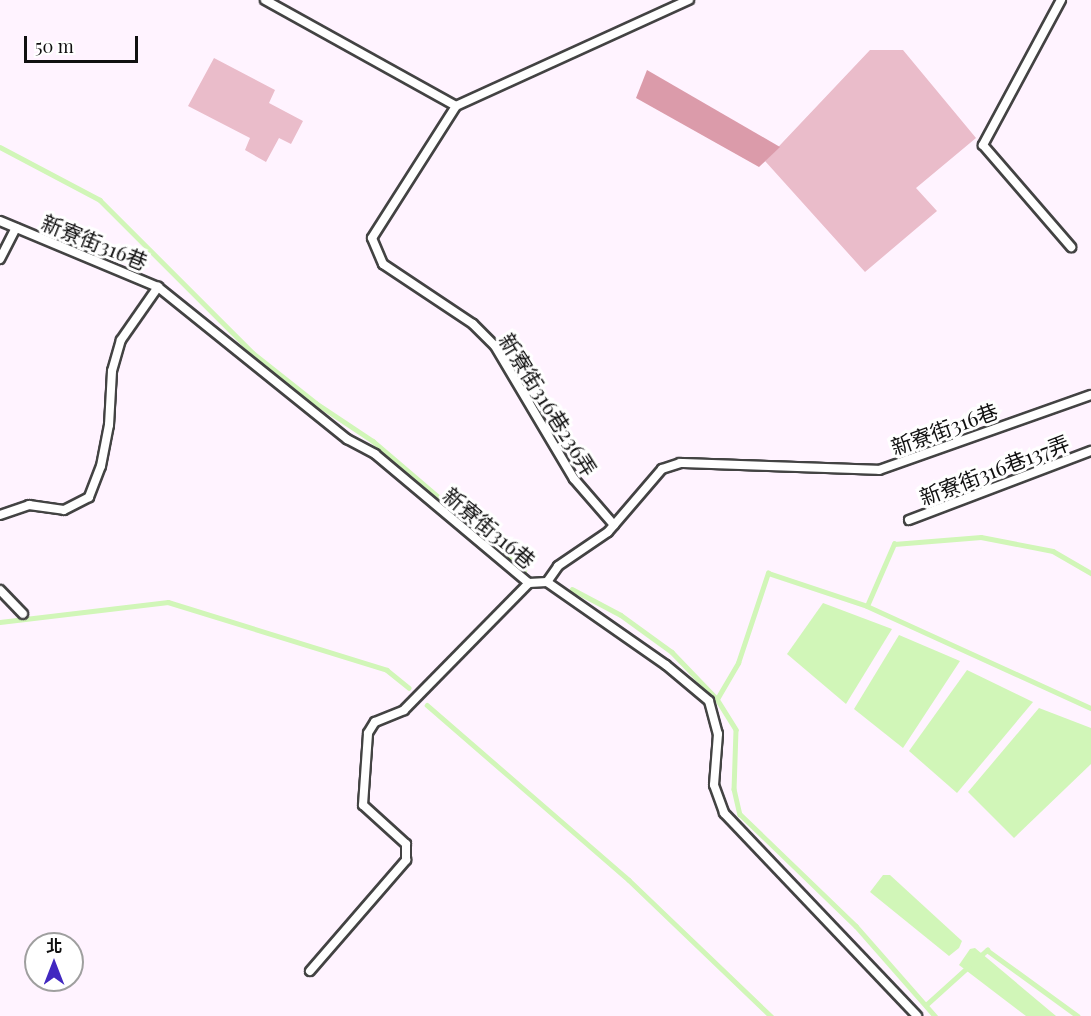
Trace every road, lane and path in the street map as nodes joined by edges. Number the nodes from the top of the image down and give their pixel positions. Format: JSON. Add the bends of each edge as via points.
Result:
{"nodes":[{"id":1,"x":265,"y":0,"type":"edge"},
{"id":2,"x":689,"y":0,"type":"edge"},
{"id":3,"x":1061,"y":0,"type":"edge"},
{"id":4,"x":456,"y":106,"type":"junction"},
{"id":5,"x":0,"y":221,"type":"edge"},
{"id":6,"x":16,"y":228,"type":"junction"},
{"id":7,"x":1071,"y":247,"type":"dead end"},
{"id":8,"x":0,"y":259,"type":"edge"},
{"id":9,"x":158,"y":287,"type":"junction"},
{"id":10,"x":1091,"y":395,"type":"edge"},
{"id":11,"x":1091,"y":451,"type":"edge"},
{"id":12,"x":0,"y":515,"type":"edge"},
{"id":13,"x":909,"y":520,"type":"dead end"},
{"id":14,"x":614,"y":525,"type":"junction"},
{"id":15,"x":547,"y":582,"type":"junction"},
{"id":16,"x":529,"y":584,"type":"junction"},
{"id":17,"x":0,"y":590,"type":"edge"},
{"id":18,"x":22,"y":614,"type":"dead end"},
{"id":19,"x":310,"y":971,"type":"dead end"},
{"id":20,"x":917,"y":1016,"type":"edge"}],
"edges":[{"from":1,"to":4,"type":"lane"},
{"from":2,"to":4,"type":"lane"},
{"from":3,"to":7,"type":"lane","via":[[983,145]]},
{"from":4,"to":14,"type":"lane","name":"新寮街316巷236弄","via":[[372,238],[383,264],[473,324],[495,346],[574,479]]},
{"from":5,"to":6,"type":"lane","name":"新寮街316巷"},
{"from":6,"to":8,"type":"lane"},
{"from":6,"to":9,"type":"lane","name":"新寮街316巷"},
{"from":9,"to":12,"type":"lane","via":[[121,340],[112,371],[110,425],[101,466],[88,497],[64,510],[29,505]]},
{"from":9,"to":16,"type":"lane","name":"新寮街316巷","via":[[347,440],[375,454]]},
{"from":10,"to":14,"type":"lane","name":"新寮街316巷","via":[[879,470],[681,463],[662,469]]},
{"from":11,"to":13,"type":"lane","name":"新寮街316巷137弄"},
{"from":14,"to":15,"type":"lane","name":"新寮街316巷","via":[[558,566]]},
{"from":15,"to":16,"type":"lane","name":"新寮街316巷"},
{"from":15,"to":20,"type":"lane","via":[[666,664],[708,701],[718,734],[714,785],[724,813]]},
{"from":16,"to":19,"type":"lane","via":[[404,710],[375,722],[368,733],[363,805],[406,844],[406,860]]},
{"from":17,"to":18,"type":"lane"}]}
